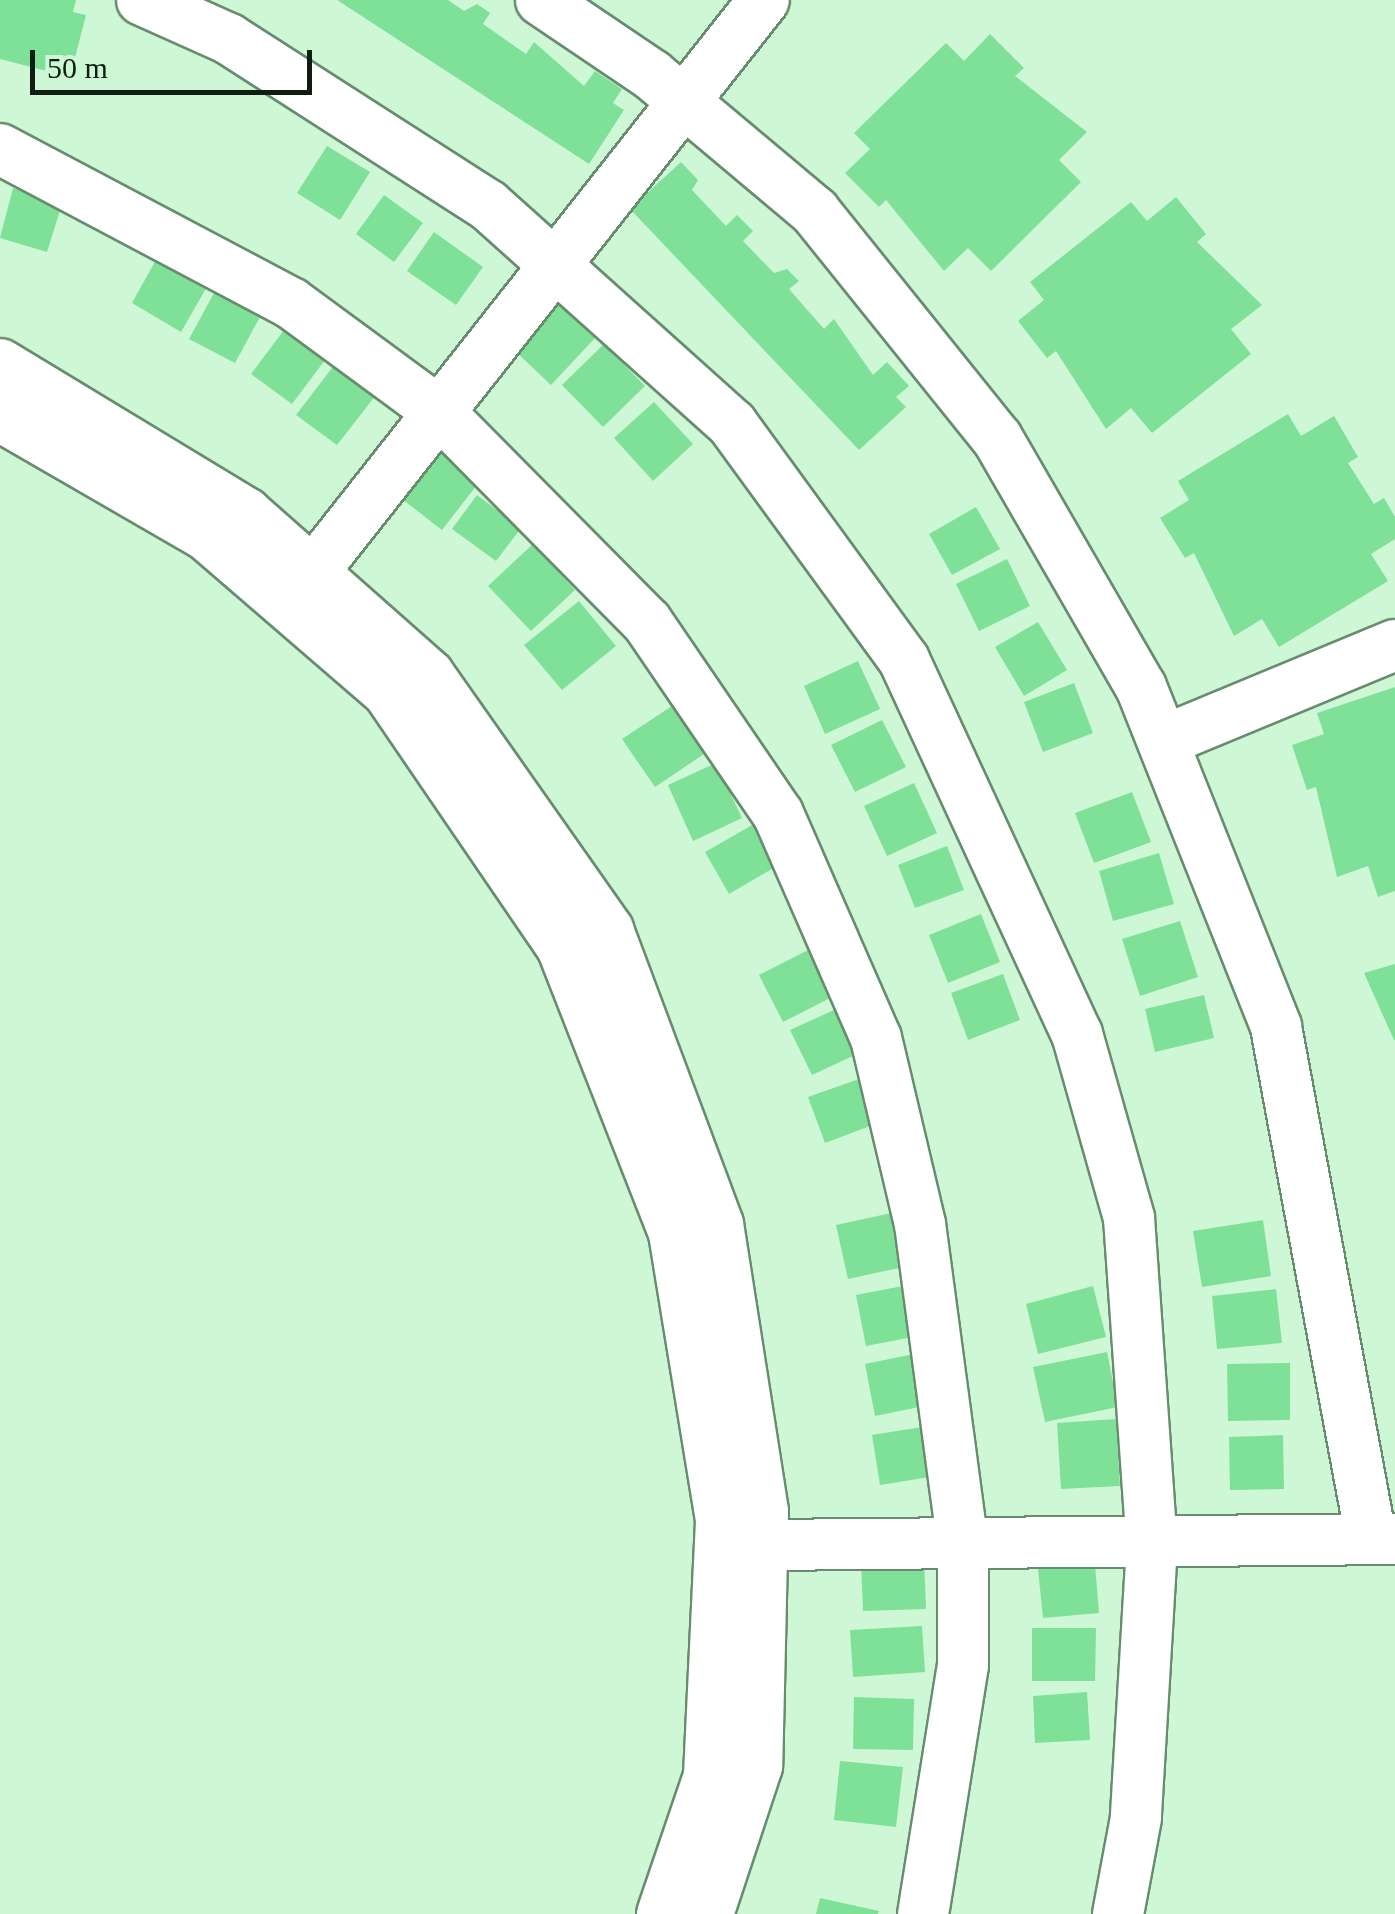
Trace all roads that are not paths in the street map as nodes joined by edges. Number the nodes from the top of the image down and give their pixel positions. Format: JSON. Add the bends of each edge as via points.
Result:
{"nodes":[{"id":1,"x":142,"y":0,"type":"edge"},
{"id":2,"x":542,"y":0,"type":"edge"},
{"id":3,"x":764,"y":0,"type":"edge"},
{"id":4,"x":684,"y":102,"type":"junction"},
{"id":5,"x":0,"y":149,"type":"edge"},
{"id":6,"x":555,"y":265,"type":"junction"},
{"id":7,"x":0,"y":364,"type":"edge"},
{"id":8,"x":438,"y":411,"type":"junction"},
{"id":9,"x":0,"y":416,"type":"edge"},
{"id":10,"x":313,"y":572,"type":"junction"},
{"id":11,"x":1395,"y":645,"type":"edge"},
{"id":12,"x":1163,"y":741,"type":"junction"},
{"id":13,"x":1383,"y":1539,"type":"edge"},
{"id":14,"x":762,"y":1545,"type":"junction"},
{"id":15,"x":963,"y":1545,"type":"junction"},
{"id":16,"x":1152,"y":1545,"type":"junction"},
{"id":17,"x":662,"y":1914,"type":"edge"},
{"id":18,"x":708,"y":1914,"type":"edge"},
{"id":19,"x":923,"y":1914,"type":"edge"},
{"id":20,"x":1118,"y":1914,"type":"edge"}],
"edges":[{"from":1,"to":6,"type":"street","via":[[229,39],[488,205]]},
{"from":2,"to":4,"type":"street"},
{"from":3,"to":4,"type":"street"},
{"from":4,"to":6,"type":"street"},
{"from":4,"to":12,"type":"street","via":[[816,212],[997,438]]},
{"from":5,"to":8,"type":"street","via":[[291,303]]},
{"from":6,"to":8,"type":"street"},
{"from":6,"to":16,"type":"street","via":[[732,424],[904,660],[1012,877],[1078,1034],[1128,1218]]},
{"from":7,"to":10,"type":"street","via":[[246,512]]},
{"from":8,"to":10,"type":"street"},
{"from":8,"to":15,"type":"street","via":[[647,622],[778,814],[876,1038],[920,1224]]},
{"from":9,"to":17,"type":"street","via":[[206,534],[388,692],[562,947],[674,1234],[722,1521],[710,1776]]},
{"from":10,"to":14,"type":"street","via":[[429,675],[608,930],[718,1224]]},
{"from":11,"to":12,"type":"street"},
{"from":12,"to":13,"type":"street","via":[[1276,1027]]},
{"from":13,"to":16,"type":"street"},
{"from":14,"to":15,"type":"street"},
{"from":14,"to":18,"type":"street","via":[[758,1766]]},
{"from":15,"to":16,"type":"street"},
{"from":15,"to":19,"type":"street","via":[[963,1664]]},
{"from":16,"to":20,"type":"street","via":[[1136,1818]]}]}
